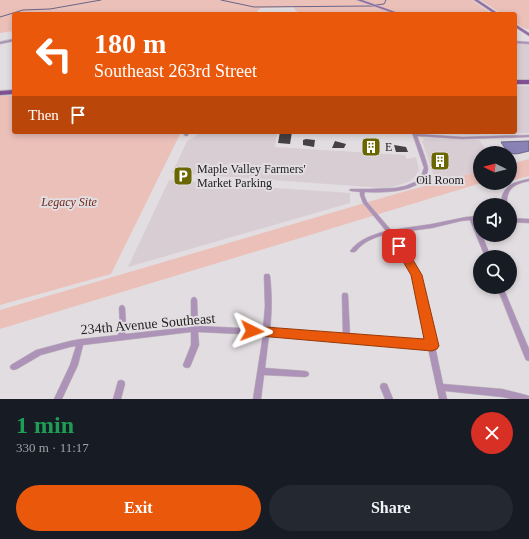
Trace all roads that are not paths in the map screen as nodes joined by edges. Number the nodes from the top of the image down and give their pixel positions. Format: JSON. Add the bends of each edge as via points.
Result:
{"nodes":[{"id":1,"x":359,"y":0,"type":"edge"},
{"id":2,"x":476,"y":0,"type":"edge"},
{"id":3,"x":393,"y":12,"type":"edge"},
{"id":4,"x":494,"y":12,"type":"edge"},
{"id":5,"x":517,"y":26,"type":"edge"},
{"id":6,"x":517,"y":29,"type":"edge"},
{"id":7,"x":521,"y":29,"type":"junction"},
{"id":8,"x":529,"y":34,"type":"edge"},
{"id":9,"x":12,"y":40,"type":"edge"},
{"id":10,"x":517,"y":42,"type":"edge"},
{"id":11,"x":0,"y":43,"type":"edge"},
{"id":12,"x":529,"y":43,"type":"edge"},
{"id":13,"x":517,"y":83,"type":"edge"},
{"id":14,"x":529,"y":83,"type":"edge"},
{"id":15,"x":12,"y":92,"type":"edge"},
{"id":16,"x":0,"y":93,"type":"edge"},
{"id":17,"x":415,"y":134,"type":"edge"},
{"id":18,"x":529,"y":136,"type":"edge"},
{"id":19,"x":529,"y":180,"type":"edge"},
{"id":20,"x":351,"y":190,"type":"dead end"},
{"id":21,"x":363,"y":191,"type":"junction"},
{"id":22,"x":505,"y":198,"type":"edge"},
{"id":23,"x":472,"y":218,"type":"joint"},
{"id":24,"x":517,"y":220,"type":"edge"},
{"id":25,"x":529,"y":221,"type":"edge"},
{"id":26,"x":390,"y":232,"type":"junction"},
{"id":27,"x":485,"y":250,"type":"edge"},
{"id":28,"x":352,"y":251,"type":"dead end"},
{"id":29,"x":267,"y":276,"type":"dead end"},
{"id":30,"x":503,"y":294,"type":"edge"},
{"id":31,"x":345,"y":295,"type":"dead end"},
{"id":32,"x":194,"y":300,"type":"dead end"},
{"id":33,"x":122,"y":308,"type":"dead end"},
{"id":34,"x":195,"y":329,"type":"junction"},
{"id":35,"x":265,"y":332,"type":"junction"},
{"id":36,"x":121,"y":338,"type":"junction"},
{"id":37,"x":347,"y":338,"type":"junction"},
{"id":38,"x":81,"y":342,"type":"junction"},
{"id":39,"x":432,"y":346,"type":"junction"},
{"id":40,"x":529,"y":358,"type":"edge"},
{"id":41,"x":187,"y":365,"type":"dead end"},
{"id":42,"x":14,"y":367,"type":"dead end"},
{"id":43,"x":261,"y":371,"type":"junction"},
{"id":44,"x":305,"y":374,"type":"dead end"},
{"id":45,"x":121,"y":384,"type":"dead end"},
{"id":46,"x":384,"y":387,"type":"dead end"},
{"id":47,"x":440,"y":387,"type":"junction"},
{"id":48,"x":58,"y":399,"type":"edge"},
{"id":49,"x":117,"y":399,"type":"edge"},
{"id":50,"x":257,"y":399,"type":"edge"},
{"id":51,"x":389,"y":399,"type":"edge"},
{"id":52,"x":443,"y":399,"type":"edge"},
{"id":53,"x":526,"y":399,"type":"edge"}],
"edges":[{"from":1,"to":3,"type":"main road"},
{"from":2,"to":4,"type":"main road"},
{"from":5,"to":7,"type":"main road"},
{"from":6,"to":7,"type":"main road"},
{"from":7,"to":8,"type":"main road"},
{"from":9,"to":11,"type":"street"},
{"from":10,"to":12,"type":"street"},
{"from":13,"to":14,"type":"main road"},
{"from":15,"to":16,"type":"main road"},
{"from":17,"to":18,"type":"street"},
{"from":17,"to":21,"type":"street","via":[[426,168],[423,177],[412,186]]},
{"from":19,"to":22,"type":"street","via":[[508,188]]},
{"from":20,"to":21,"type":"street"},
{"from":21,"to":26,"type":"street","via":[[365,202]]},
{"from":23,"to":26,"type":"street"},
{"from":23,"to":27,"type":"street"},
{"from":24,"to":25,"type":"street"},
{"from":26,"to":28,"type":"street","via":[[360,242]]},
{"from":26,"to":39,"type":"street","via":[[416,275]]},
{"from":29,"to":35,"type":"street","via":[[269,296]]},
{"from":30,"to":40,"type":"street"},
{"from":31,"to":37,"type":"street"},
{"from":32,"to":34,"type":"street"},
{"from":33,"to":36,"type":"street"},
{"from":34,"to":35,"type":"street","name":"234th Avenue Southeast"},
{"from":34,"to":36,"type":"street","name":"234th Avenue Southeast"},
{"from":34,"to":41,"type":"street","via":[[195,344]]},
{"from":35,"to":37,"type":"street","name":"234th Avenue Southeast"},
{"from":35,"to":43,"type":"street"},
{"from":36,"to":38,"type":"street","name":"234th Avenue Southeast"},
{"from":37,"to":39,"type":"street","name":"234th Avenue Southeast"},
{"from":38,"to":42,"type":"street","name":"234th Avenue Southeast","via":[[39,352]]},
{"from":38,"to":48,"type":"street","via":[[74,365]]},
{"from":39,"to":47,"type":"street"},
{"from":43,"to":44,"type":"street"},
{"from":43,"to":50,"type":"street"},
{"from":45,"to":49,"type":"street"},
{"from":46,"to":51,"type":"street"},
{"from":47,"to":52,"type":"street"},
{"from":47,"to":53,"type":"street","via":[[502,393]]}]}
